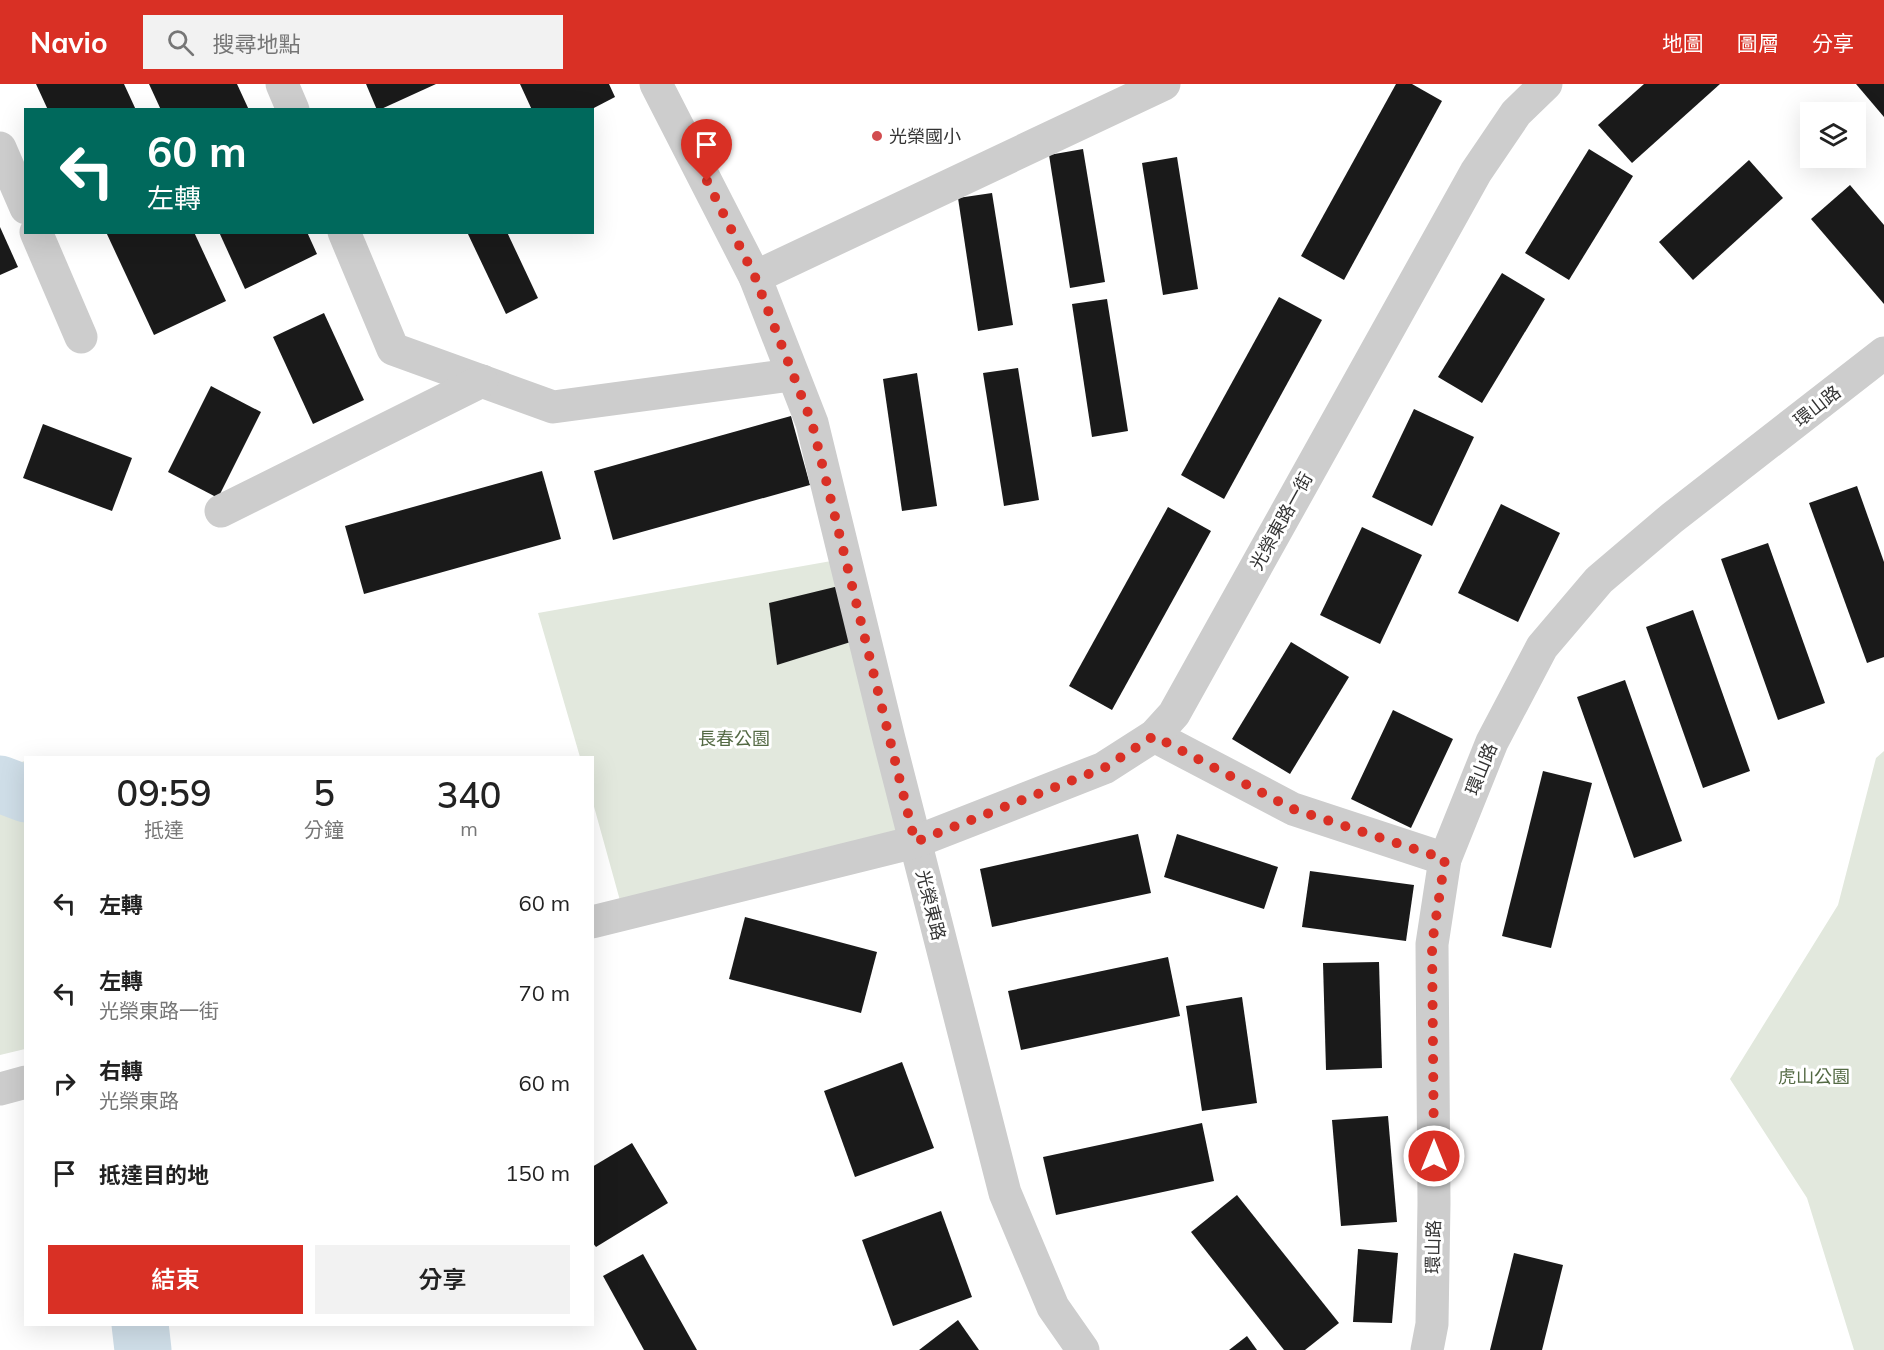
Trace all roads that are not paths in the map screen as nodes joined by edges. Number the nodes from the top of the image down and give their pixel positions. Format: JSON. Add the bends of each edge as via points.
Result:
{"nodes":[{"id":1,"x":282,"y":84,"type":"edge"},
{"id":2,"x":656,"y":84,"type":"edge"},
{"id":3,"x":1164,"y":84,"type":"edge"},
{"id":4,"x":1545,"y":84,"type":"edge"},
{"id":5,"x":292,"y":108,"type":"edge"},
{"id":6,"x":0,"y":148,"type":"edge"},
{"id":7,"x":24,"y":203,"type":"edge"},
{"id":8,"x":37,"y":234,"type":"edge"},
{"id":9,"x":345,"y":234,"type":"edge"},
{"id":10,"x":755,"y":277,"type":"junction"},
{"id":11,"x":81,"y":337,"type":"dead end"},
{"id":12,"x":1884,"y":354,"type":"edge"},
{"id":13,"x":791,"y":375,"type":"junction"},
{"id":14,"x":482,"y":381,"type":"junction"},
{"id":15,"x":221,"y":511,"type":"dead end"},
{"id":16,"x":1154,"y":736,"type":"junction"},
{"id":17,"x":915,"y":842,"type":"junction"},
{"id":18,"x":1445,"y":859,"type":"junction"},
{"id":19,"x":594,"y":922,"type":"edge"},
{"id":20,"x":24,"y":1083,"type":"edge"},
{"id":21,"x":0,"y":1089,"type":"edge"},
{"id":22,"x":1083,"y":1350,"type":"edge"},
{"id":23,"x":1427,"y":1350,"type":"edge"}],
"edges":[{"from":1,"to":5,"type":"street"},
{"from":2,"to":10,"type":"street","name":"光榮東路"},
{"from":3,"to":10,"type":"street"},
{"from":4,"to":16,"type":"street","name":"光榮東路一街","via":[[1516,113],[1476,172],[1174,714]]},
{"from":6,"to":7,"type":"street"},
{"from":8,"to":11,"type":"street"},
{"from":9,"to":14,"type":"street","via":[[393,350]]},
{"from":10,"to":13,"type":"street","name":"光榮東路"},
{"from":12,"to":18,"type":"street","name":"環山路","via":[[1672,518],[1599,580],[1542,647],[1492,742]]},
{"from":13,"to":14,"type":"street","via":[[553,407]]},
{"from":13,"to":17,"type":"street","name":"光榮東路","via":[[812,423]]},
{"from":14,"to":15,"type":"street"},
{"from":16,"to":17,"type":"street","name":"光榮東路一街","via":[[1104,768]]},
{"from":16,"to":18,"type":"street","via":[[1293,809]]},
{"from":17,"to":19,"type":"street","name":"光榮東路一街"},
{"from":17,"to":22,"type":"street","name":"光榮東路","via":[[1005,1193],[1053,1307]]},
{"from":18,"to":23,"type":"street","name":"環山路","via":[[1432,944],[1434,1203],[1432,1324]]},
{"from":20,"to":21,"type":"street"}]}
